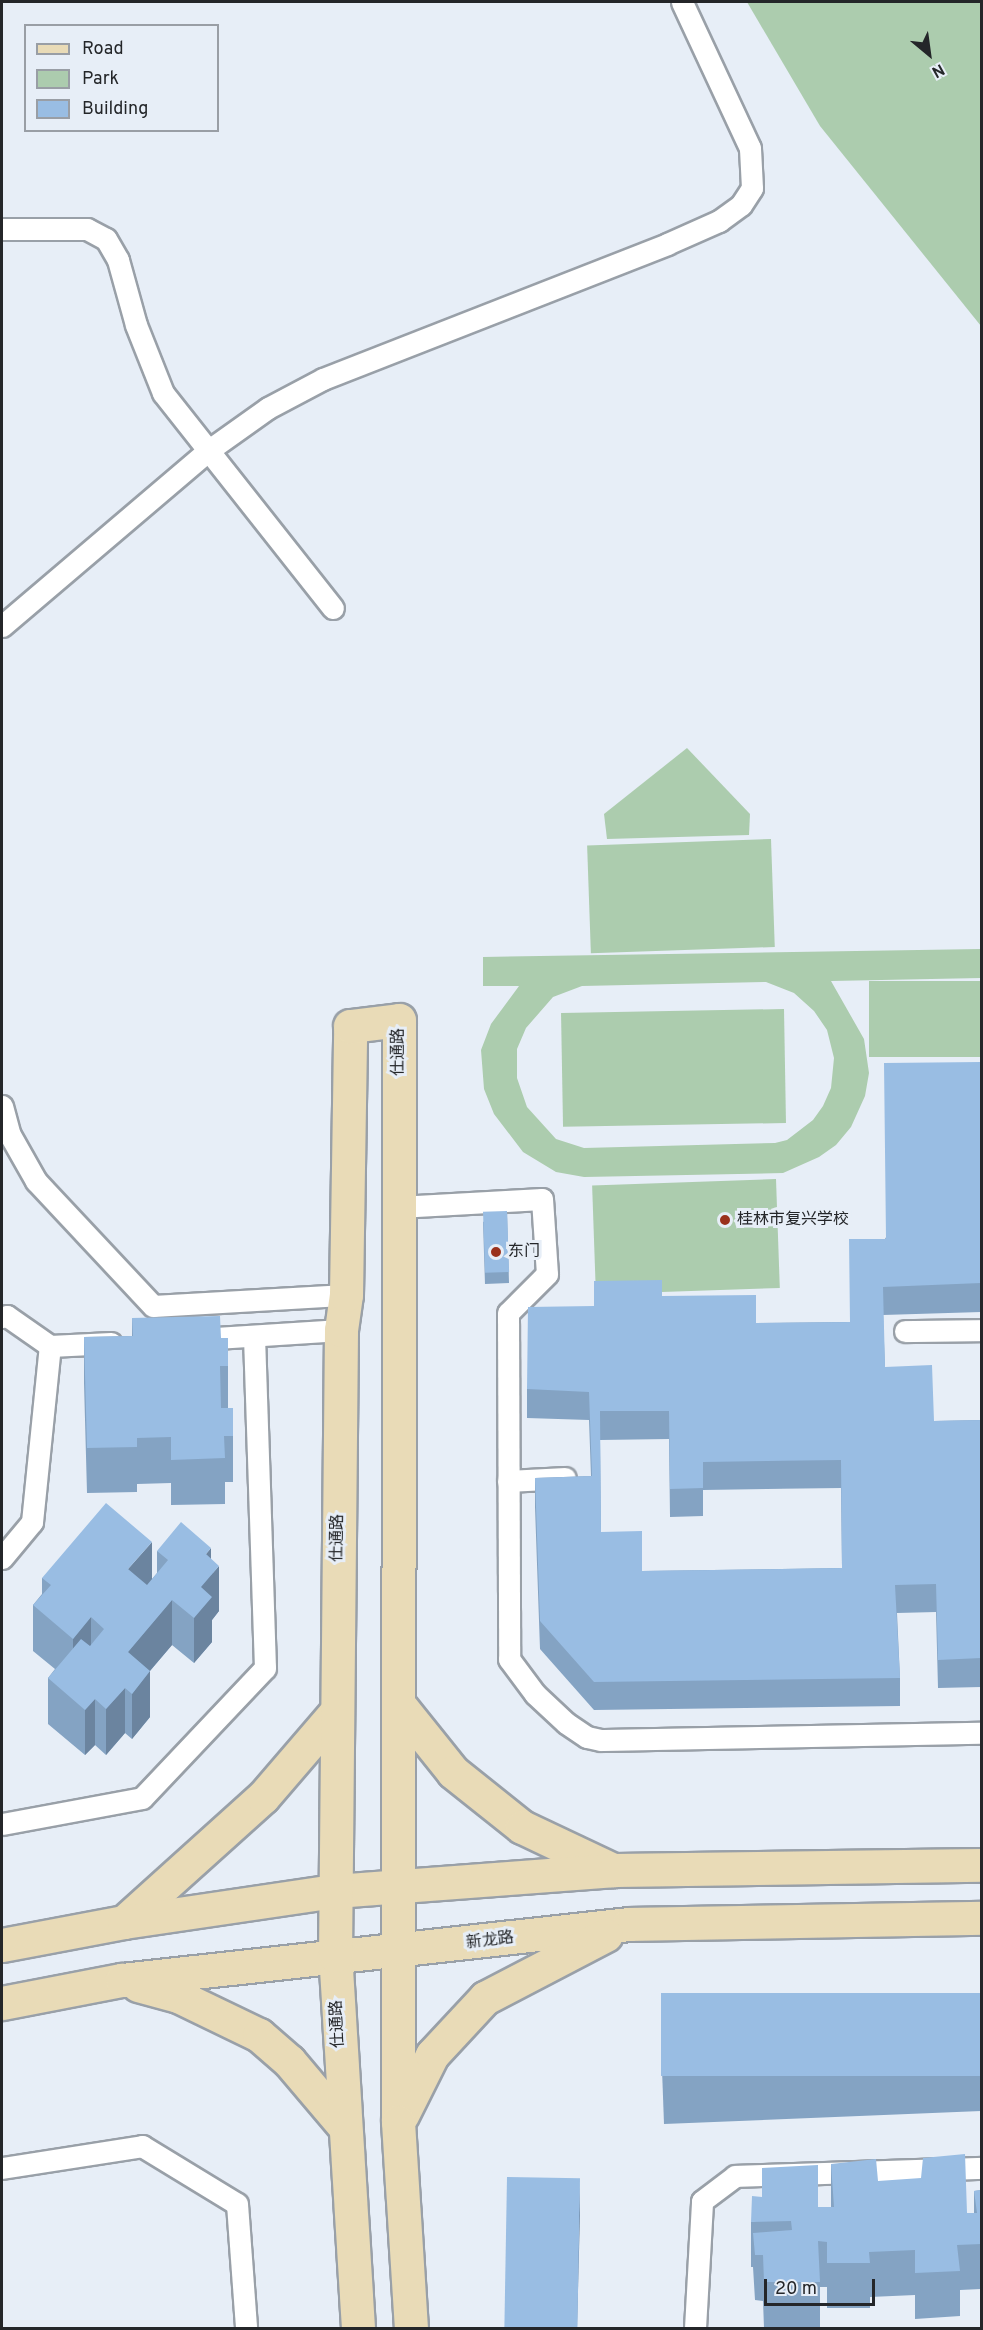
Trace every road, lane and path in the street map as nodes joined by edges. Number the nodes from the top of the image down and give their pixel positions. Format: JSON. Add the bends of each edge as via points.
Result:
{"nodes":[{"id":1,"x":682,"y":2,"type":"edge"},
{"id":2,"x":2,"y":229,"type":"edge"},
{"id":3,"x":209,"y":450,"type":"junction"},
{"id":4,"x":333,"y":608,"type":"dead end"},
{"id":5,"x":2,"y":626,"type":"edge"},
{"id":6,"x":2,"y":1106,"type":"edge"},
{"id":7,"x":398,"y":1207,"type":"junction"},
{"id":8,"x":346,"y":1295,"type":"junction"},
{"id":9,"x":2,"y":1317,"type":"edge"},
{"id":10,"x":341,"y":1330,"type":"junction"},
{"id":11,"x":981,"y":1330,"type":"edge"},
{"id":12,"x":905,"y":1331,"type":"dead end"},
{"id":13,"x":254,"y":1336,"type":"junction"},
{"id":14,"x":176,"y":1340,"type":"edge"},
{"id":15,"x":130,"y":1342,"type":"edge"},
{"id":16,"x":50,"y":1346,"type":"junction"},
{"id":17,"x":569,"y":1478,"type":"edge"},
{"id":18,"x":508,"y":1481,"type":"junction"},
{"id":19,"x":2,"y":1558,"type":"edge"},
{"id":20,"x":401,"y":1707,"type":"junction"},
{"id":21,"x":336,"y":1712,"type":"junction"},
{"id":22,"x":981,"y":1733,"type":"edge"},
{"id":23,"x":2,"y":1824,"type":"edge"},
{"id":24,"x":981,"y":1865,"type":"edge"},
{"id":25,"x":615,"y":1870,"type":"junction"},
{"id":26,"x":401,"y":1887,"type":"junction"},
{"id":27,"x":334,"y":1891,"type":"junction"},
{"id":28,"x":981,"y":1918,"type":"edge"},
{"id":29,"x":124,"y":1922,"type":"junction"},
{"id":30,"x":629,"y":1924,"type":"junction"},
{"id":31,"x":2,"y":1945,"type":"edge"},
{"id":32,"x":400,"y":1951,"type":"junction"},
{"id":33,"x":335,"y":1956,"type":"junction"},
{"id":34,"x":122,"y":1980,"type":"junction"},
{"id":35,"x":2,"y":2003,"type":"edge"},
{"id":36,"x":398,"y":2122,"type":"junction"},
{"id":37,"x":343,"y":2126,"type":"junction"},
{"id":38,"x":2,"y":2168,"type":"edge"},
{"id":39,"x":981,"y":2168,"type":"edge"},
{"id":40,"x":246,"y":2328,"type":"edge"},
{"id":41,"x":358,"y":2328,"type":"edge"},
{"id":42,"x":411,"y":2328,"type":"edge"},
{"id":43,"x":696,"y":2328,"type":"edge"}],
"edges":[{"from":1,"to":3,"type":"lane","via":[[725,87],[750,148],[752,188],[741,205],[719,221],[667,244],[323,379],[268,408]]},
{"from":2,"to":3,"type":"lane","via":[[87,229],[105,239],[118,260],[135,325],[163,393]]},
{"from":3,"to":4,"type":"lane"},
{"from":3,"to":5,"type":"lane"},
{"from":6,"to":8,"type":"lane","via":[[10,1135],[36,1181],[153,1306]]},
{"from":7,"to":8,"type":"street","name":"仕通路","via":[[399,1020],[350,1026]]},
{"from":7,"to":18,"type":"lane","via":[[542,1199],[547,1274],[508,1313]]},
{"from":7,"to":20,"type":"street","name":"仕通路"},
{"from":8,"to":10,"type":"street","name":"仕通路"},
{"from":9,"to":16,"type":"lane","via":[[8,1316]]},
{"from":10,"to":13,"type":"lane"},
{"from":10,"to":21,"type":"street","name":"仕通路"},
{"from":11,"to":12,"type":"lane"},
{"from":13,"to":14,"type":"lane"},
{"from":13,"to":23,"type":"lane","via":[[265,1668],[142,1798]]},
{"from":15,"to":16,"type":"lane"},
{"from":16,"to":19,"type":"lane","via":[[32,1521]]},
{"from":17,"to":18,"type":"lane"},
{"from":18,"to":22,"type":"lane","via":[[509,1659],[535,1694],[587,1737],[601,1740]]},
{"from":20,"to":25,"type":"street","via":[[453,1772],[522,1827]]},
{"from":20,"to":26,"type":"street","name":"仕通路"},
{"from":21,"to":27,"type":"street","name":"仕通路"},
{"from":21,"to":29,"type":"street","via":[[263,1797]]},
{"from":24,"to":25,"type":"street"},
{"from":25,"to":26,"type":"street"},
{"from":26,"to":27,"type":"street"},
{"from":26,"to":32,"type":"street","name":"仕通路"},
{"from":27,"to":29,"type":"street"},
{"from":27,"to":33,"type":"street","name":"仕通路"},
{"from":28,"to":30,"type":"street","name":"新龙路"},
{"from":29,"to":31,"type":"street"},
{"from":30,"to":32,"type":"street","name":"新龙路"},
{"from":30,"to":36,"type":"street","via":[[486,1998],[432,2055]]},
{"from":32,"to":33,"type":"street","name":"新龙路"},
{"from":32,"to":36,"type":"street","name":"仕通路"},
{"from":33,"to":34,"type":"street","name":"新龙路"},
{"from":33,"to":37,"type":"street","name":"仕通路"},
{"from":34,"to":35,"type":"street","name":"新龙路"},
{"from":34,"to":37,"type":"street","via":[[178,1996],[259,2035],[289,2061]]},
{"from":36,"to":42,"type":"street","name":"仕通路"},
{"from":37,"to":41,"type":"street","name":"仕通路"},
{"from":38,"to":40,"type":"lane","via":[[142,2146],[237,2204]]},
{"from":39,"to":43,"type":"lane","via":[[735,2176],[702,2202]]}]}
